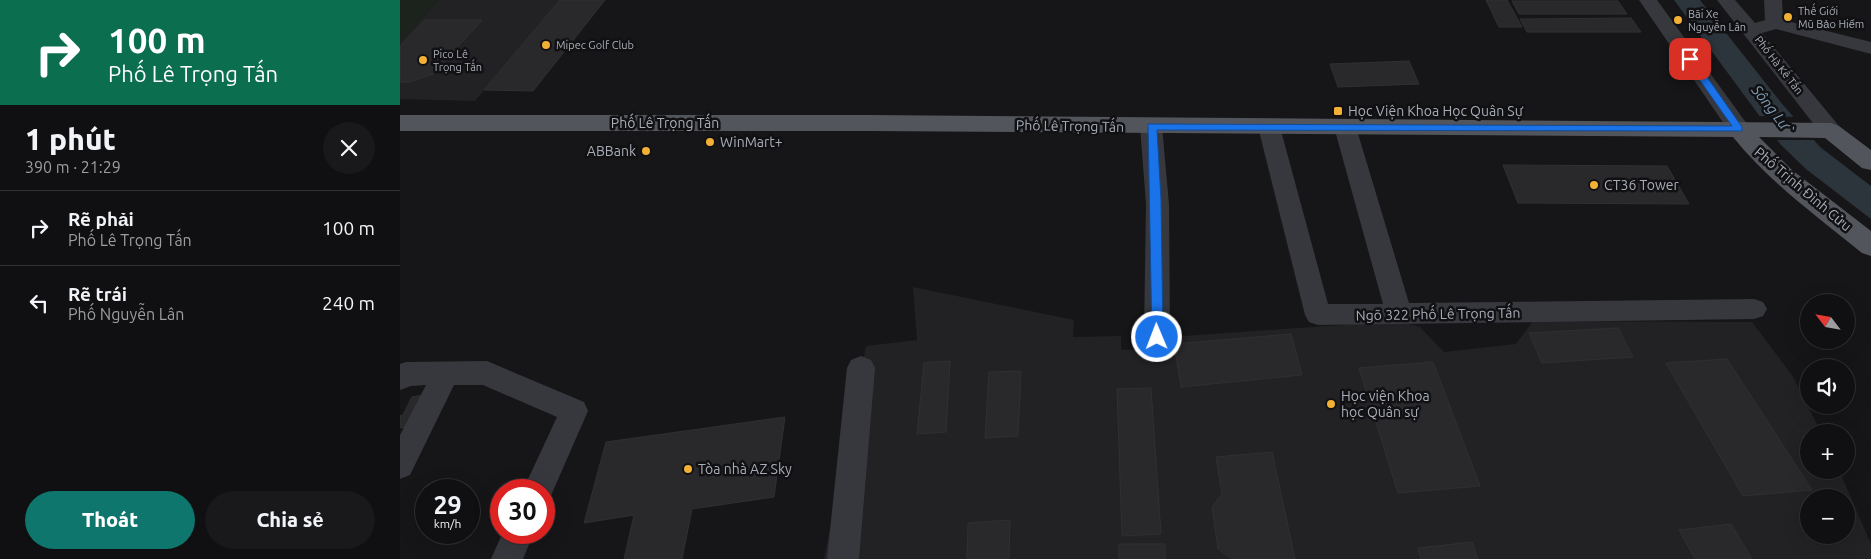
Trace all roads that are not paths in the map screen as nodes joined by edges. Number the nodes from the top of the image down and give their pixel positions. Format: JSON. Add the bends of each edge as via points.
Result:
{"nodes":[{"id":1,"x":1648,"y":0,"type":"edge"},
{"id":2,"x":1726,"y":0,"type":"edge"},
{"id":3,"x":1773,"y":0,"type":"edge"},
{"id":4,"x":1776,"y":23,"type":"junction"},
{"id":5,"x":1752,"y":30,"type":"junction"},
{"id":6,"x":1871,"y":48,"type":"edge"},
{"id":7,"x":400,"y":123,"type":"edge"},
{"id":8,"x":1151,"y":126,"type":"junction"},
{"id":9,"x":1269,"y":127,"type":"junction"},
{"id":10,"x":1344,"y":127,"type":"junction"},
{"id":11,"x":1748,"y":129,"type":"junction"},
{"id":12,"x":1823,"y":130,"type":"junction"},
{"id":13,"x":1871,"y":162,"type":"edge"},
{"id":14,"x":1871,"y":246,"type":"edge"},
{"id":15,"x":1754,"y":309,"type":"dead end"},
{"id":16,"x":1399,"y":314,"type":"junction"},
{"id":17,"x":1157,"y":337,"type":"dead end"},
{"id":18,"x":861,"y":368,"type":"dead end"},
{"id":19,"x":446,"y":373,"type":"junction"},
{"id":20,"x":400,"y":378,"type":"edge"},
{"id":21,"x":400,"y":465,"type":"edge"},
{"id":22,"x":543,"y":479,"type":"edge"},
{"id":23,"x":514,"y":544,"type":"edge"},
{"id":24,"x":507,"y":559,"type":"edge"},
{"id":25,"x":843,"y":559,"type":"edge"}],
"edges":[{"from":1,"to":11,"type":"street"},
{"from":2,"to":5,"type":"street","name":"Phố Hà Kế Tấn"},
{"from":3,"to":4,"type":"street"},
{"from":4,"to":5,"type":"street"},
{"from":4,"to":6,"type":"street"},
{"from":5,"to":12,"type":"street","name":"Phố Hà Kế Tấn"},
{"from":7,"to":8,"type":"main road","name":"Phố Lê Trọng Tấn"},
{"from":8,"to":9,"type":"main road","name":"Phố Lê Trọng Tấn"},
{"from":8,"to":17,"type":"street","via":[[1156,200]]},
{"from":9,"to":10,"type":"main road","name":"Phố Lê Trọng Tấn"},
{"from":9,"to":16,"type":"street","name":"Ngõ 322 Phố Lê Trọng Tấn","via":[[1318,315]]},
{"from":10,"to":11,"type":"main road","name":"Phố Lê Trọng Tấn"},
{"from":10,"to":16,"type":"street"},
{"from":11,"to":12,"type":"main road","name":"Phố Lê Trọng Tấn"},
{"from":11,"to":14,"type":"main road","name":"Phố Trịnh Đình Cửu","via":[[1750,143],[1772,164]]},
{"from":12,"to":13,"type":"main road"},
{"from":15,"to":16,"type":"street","name":"Ngõ 322 Phố Lê Trọng Tấn"},
{"from":18,"to":25,"type":"street"},
{"from":19,"to":20,"type":"street","via":[[406,374]]},
{"from":19,"to":21,"type":"street"},
{"from":19,"to":22,"type":"street","via":[[487,373],[574,411]]},
{"from":23,"to":24,"type":"street"}]}
